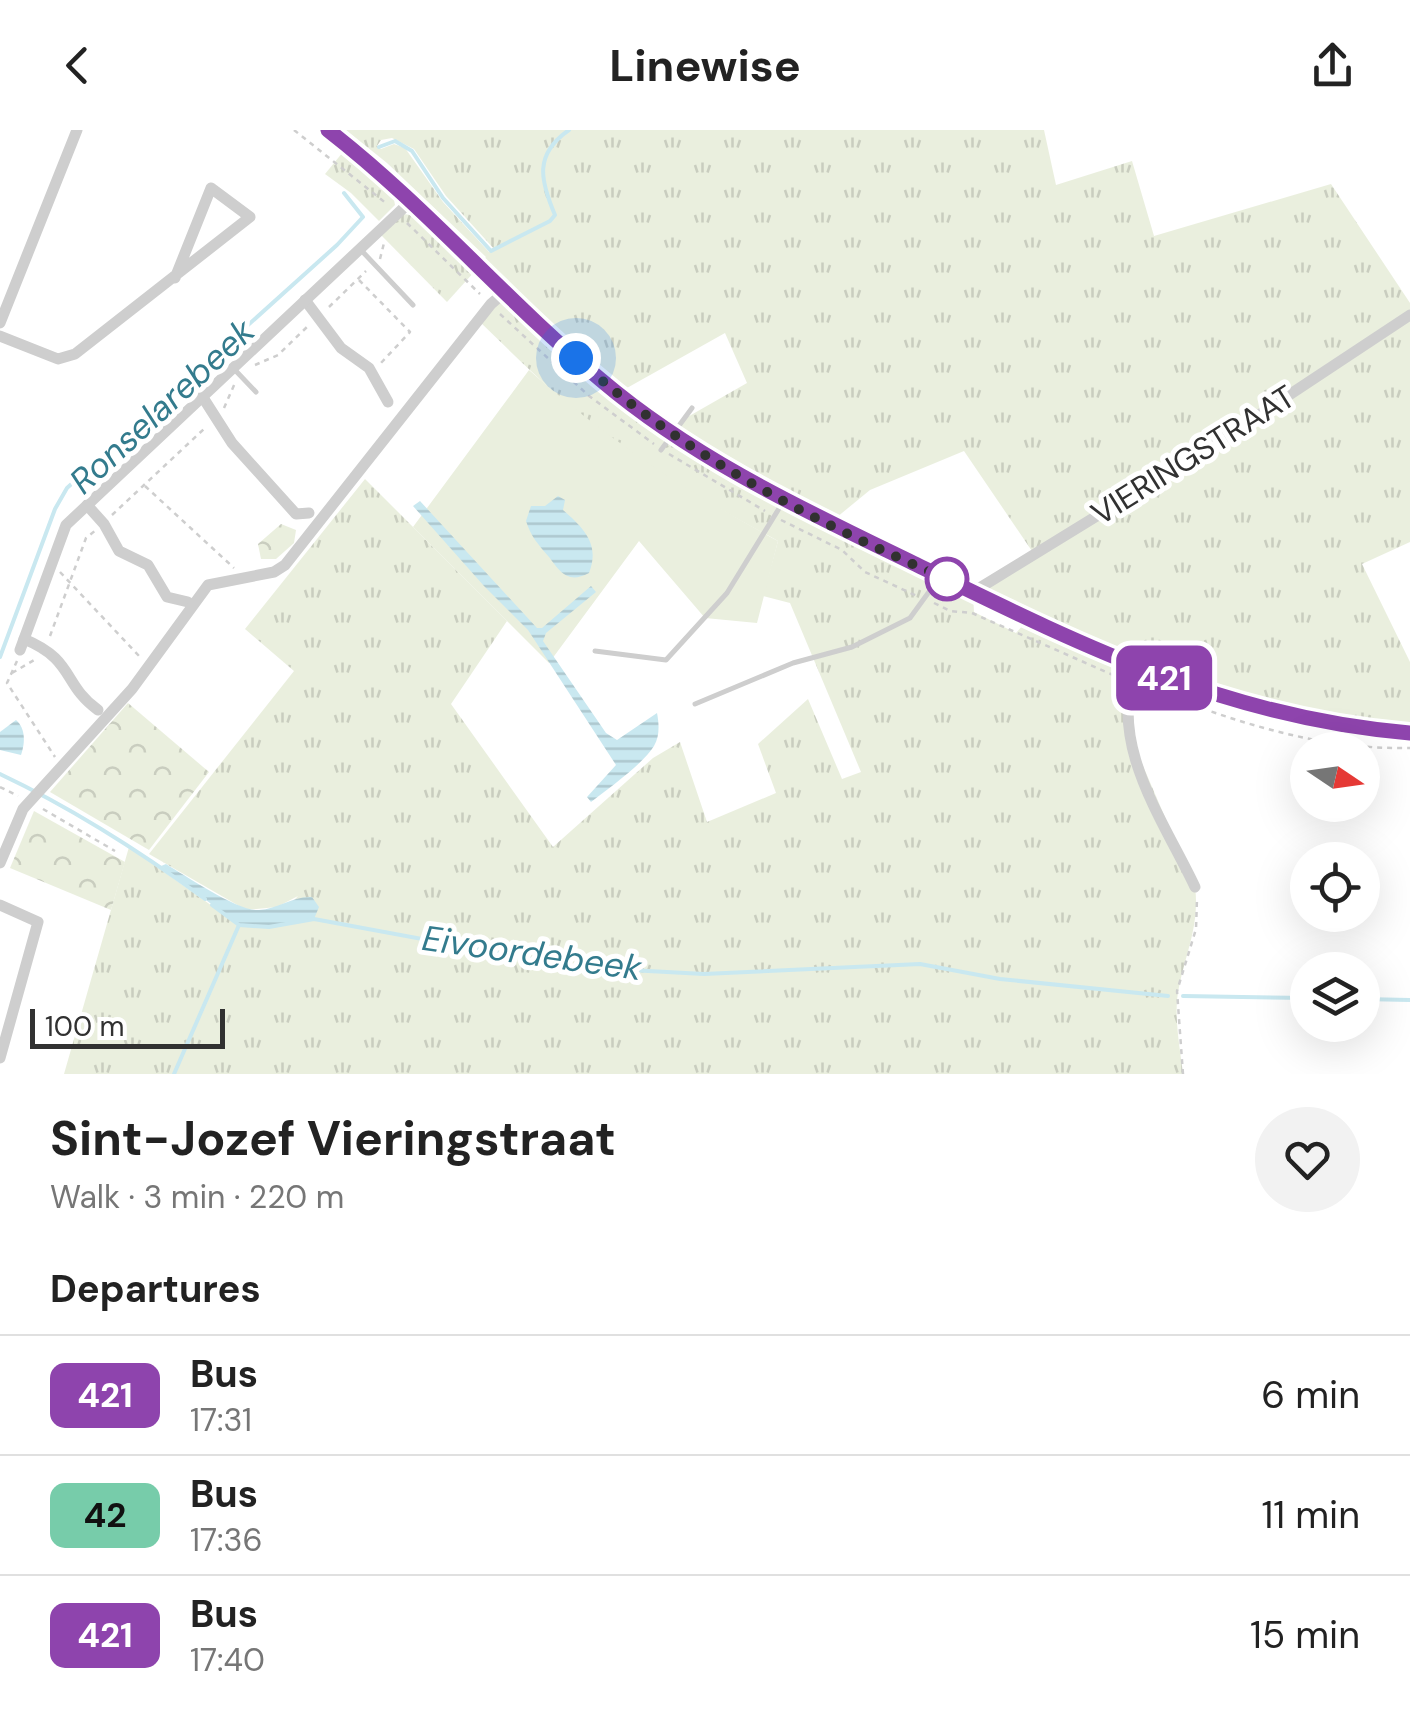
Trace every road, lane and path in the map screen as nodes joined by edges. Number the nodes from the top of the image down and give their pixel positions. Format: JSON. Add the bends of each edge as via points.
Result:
{"nodes":[{"id":1,"x":77,"y":130,"type":"edge"},
{"id":2,"x":328,"y":130,"type":"edge"},
{"id":3,"x":411,"y":201,"type":"junction"},
{"id":4,"x":384,"y":236,"type":"dead end"},
{"id":5,"x":360,"y":248,"type":"junction"},
{"id":6,"x":374,"y":264,"type":"junction"},
{"id":7,"x":175,"y":278,"type":"junction"},
{"id":8,"x":358,"y":279,"type":"junction"},
{"id":9,"x":506,"y":291,"type":"junction"},
{"id":10,"x":305,"y":300,"type":"junction"},
{"id":11,"x":414,"y":305,"type":"dead end"},
{"id":12,"x":1410,"y":315,"type":"edge"},
{"id":13,"x":319,"y":316,"type":"junction"},
{"id":14,"x":0,"y":324,"type":"edge"},
{"id":15,"x":0,"y":336,"type":"edge"},
{"id":16,"x":236,"y":371,"type":"junction"},
{"id":17,"x":372,"y":372,"type":"junction"},
{"id":18,"x":256,"y":392,"type":"dead end"},
{"id":19,"x":202,"y":396,"type":"junction"},
{"id":20,"x":388,"y":402,"type":"dead end"},
{"id":21,"x":692,"y":408,"type":"dead end"},
{"id":22,"x":217,"y":418,"type":"junction"},
{"id":23,"x":672,"y":434,"type":"junction"},
{"id":24,"x":662,"y":450,"type":"dead end"},
{"id":25,"x":144,"y":484,"type":"junction"},
{"id":26,"x":785,"y":500,"type":"junction"},
{"id":27,"x":87,"y":505,"type":"junction"},
{"id":28,"x":309,"y":512,"type":"dead end"},
{"id":29,"x":104,"y":524,"type":"junction"},
{"id":30,"x":52,"y":563,"type":"junction"},
{"id":31,"x":940,"y":576,"type":"junction"},
{"id":32,"x":245,"y":578,"type":"junction"},
{"id":33,"x":69,"y":582,"type":"junction"},
{"id":34,"x":973,"y":592,"type":"junction"},
{"id":35,"x":188,"y":602,"type":"dead end"},
{"id":36,"x":22,"y":645,"type":"junction"},
{"id":37,"x":46,"y":648,"type":"junction"},
{"id":38,"x":596,"y":651,"type":"dead end"},
{"id":39,"x":148,"y":666,"type":"junction"},
{"id":40,"x":1136,"y":668,"type":"junction"},
{"id":41,"x":12,"y":673,"type":"junction"},
{"id":42,"x":695,"y":704,"type":"dead end"},
{"id":43,"x":98,"y":710,"type":"dead end"},
{"id":44,"x":1410,"y":733,"type":"edge"},
{"id":45,"x":63,"y":768,"type":"junction"},
{"id":46,"x":0,"y":787,"type":"edge"},
{"id":47,"x":38,"y":795,"type":"junction"},
{"id":48,"x":115,"y":851,"type":"dead end"},
{"id":49,"x":0,"y":863,"type":"edge"},
{"id":50,"x":1195,"y":887,"type":"joint"},
{"id":51,"x":0,"y":905,"type":"edge"},
{"id":52,"x":0,"y":1058,"type":"edge"},
{"id":53,"x":1183,"y":1074,"type":"edge"}],
"edges":[{"from":1,"to":14,"type":"street"},
{"from":2,"to":3,"type":"main road"},
{"from":3,"to":5,"type":"street"},
{"from":3,"to":9,"type":"main road"},
{"from":4,"to":6,"type":"path"},
{"from":5,"to":6,"type":"lane"},
{"from":5,"to":10,"type":"street"},
{"from":6,"to":8,"type":"path"},
{"from":6,"to":11,"type":"lane"},
{"from":7,"to":7,"type":"street","via":[[190,266],[250,216],[211,188]]},
{"from":7,"to":15,"type":"street","via":[[76,354],[58,359]]},
{"from":8,"to":13,"type":"path"},
{"from":8,"to":17,"type":"path","via":[[410,332]]},
{"from":9,"to":23,"type":"main road","via":[[602,381]]},
{"from":9,"to":32,"type":"street","via":[[285,565]]},
{"from":10,"to":13,"type":"street"},
{"from":10,"to":16,"type":"street"},
{"from":12,"to":34,"type":"street","name":"VIERINGSTRAAT"},
{"from":13,"to":16,"type":"path","via":[[278,356]]},
{"from":13,"to":17,"type":"street","via":[[342,348]]},
{"from":16,"to":18,"type":"lane"},
{"from":16,"to":19,"type":"street"},
{"from":16,"to":22,"type":"path"},
{"from":17,"to":20,"type":"street"},
{"from":19,"to":22,"type":"street"},
{"from":19,"to":27,"type":"street"},
{"from":21,"to":23,"type":"lane"},
{"from":22,"to":25,"type":"path"},
{"from":22,"to":28,"type":"street","via":[[285,503],[296,514]]},
{"from":23,"to":24,"type":"lane"},
{"from":23,"to":26,"type":"main road"},
{"from":25,"to":29,"type":"path"},
{"from":25,"to":32,"type":"path"},
{"from":26,"to":31,"type":"main road"},
{"from":26,"to":38,"type":"lane","via":[[727,594],[666,660]]},
{"from":27,"to":29,"type":"street"},
{"from":27,"to":30,"type":"street","via":[[66,525]]},
{"from":29,"to":33,"type":"path","via":[[86,538]]},
{"from":29,"to":35,"type":"street","via":[[118,551],[148,565],[168,597]]},
{"from":30,"to":33,"type":"path"},
{"from":30,"to":36,"type":"street"},
{"from":31,"to":34,"type":"main road"},
{"from":31,"to":42,"type":"lane","via":[[910,618],[852,647],[793,662]]},
{"from":32,"to":39,"type":"street","via":[[208,585]]},
{"from":33,"to":37,"type":"path"},
{"from":33,"to":39,"type":"path"},
{"from":34,"to":40,"type":"main road"},
{"from":36,"to":37,"type":"street"},
{"from":36,"to":41,"type":"path"},
{"from":37,"to":41,"type":"path"},
{"from":37,"to":43,"type":"street"},
{"from":39,"to":45,"type":"street"},
{"from":40,"to":44,"type":"main road","via":[[1230,701]]},
{"from":40,"to":50,"type":"street","via":[[1128,704],[1135,764]]},
{"from":41,"to":45,"type":"path","via":[[14,695]]},
{"from":45,"to":47,"type":"street"},
{"from":46,"to":47,"type":"path"},
{"from":47,"to":48,"type":"path"},
{"from":47,"to":49,"type":"street","via":[[23,808]]},
{"from":50,"to":53,"type":"path","via":[[1196,929],[1178,991]]},
{"from":51,"to":52,"type":"street","via":[[38,922]]}]}
